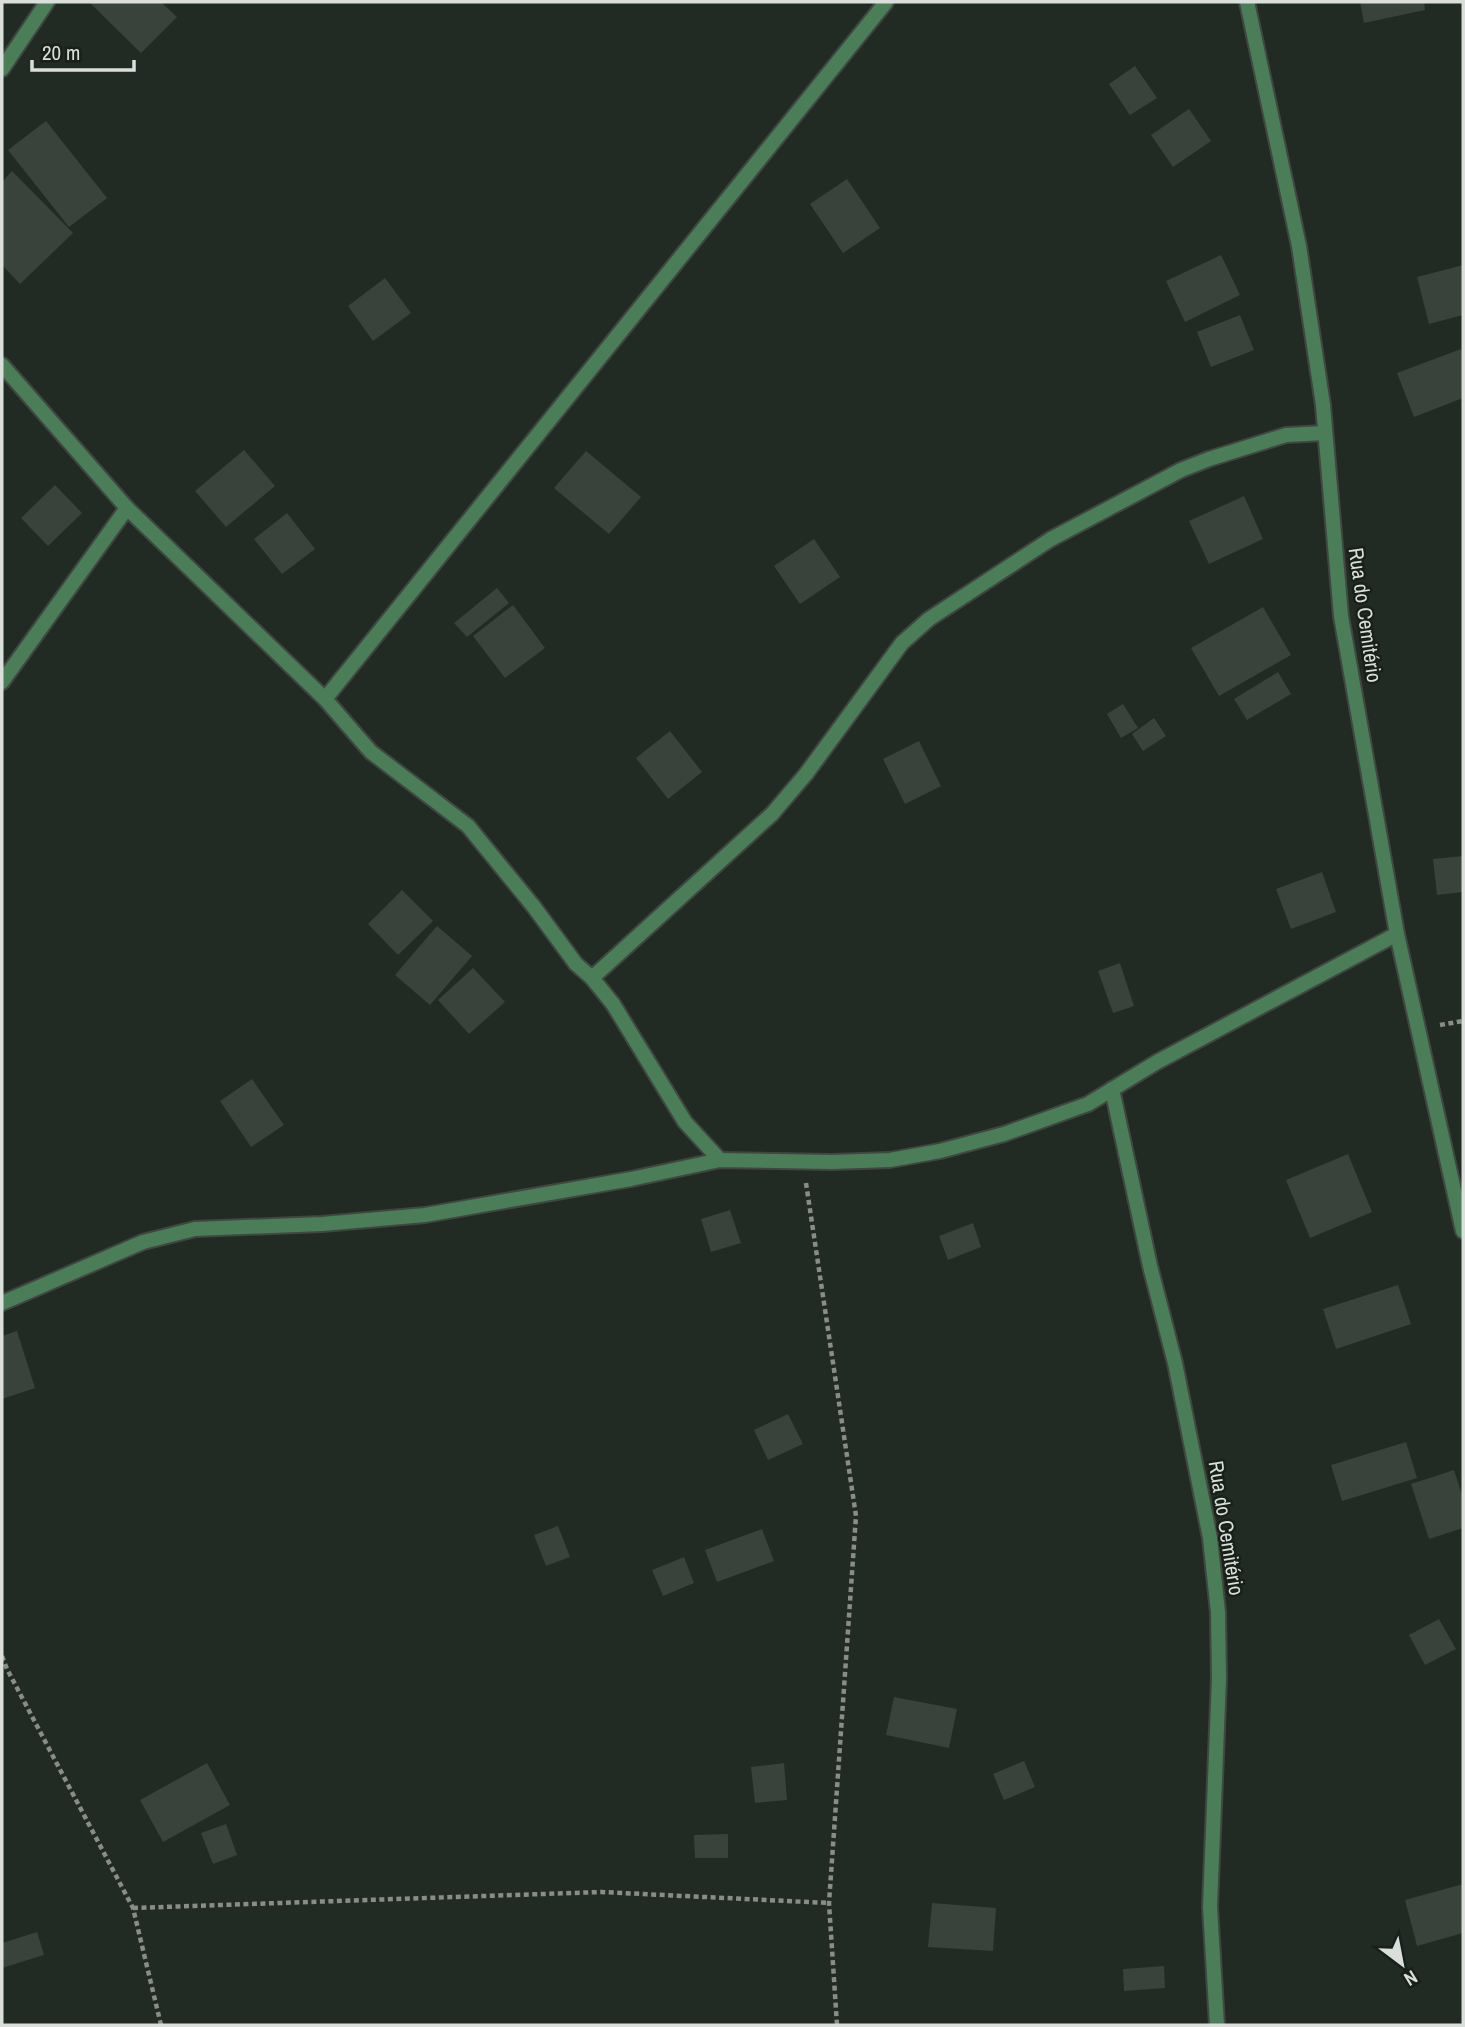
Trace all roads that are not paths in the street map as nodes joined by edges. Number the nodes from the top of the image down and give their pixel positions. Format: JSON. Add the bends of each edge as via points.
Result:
{"nodes":[{"id":1,"x":47,"y":2,"type":"edge"},
{"id":2,"x":886,"y":2,"type":"edge"},
{"id":3,"x":1247,"y":2,"type":"edge"},
{"id":4,"x":2,"y":69,"type":"edge"},
{"id":5,"x":2,"y":365,"type":"edge"},
{"id":6,"x":1325,"y":433,"type":"junction"},
{"id":7,"x":127,"y":508,"type":"junction"},
{"id":8,"x":2,"y":682,"type":"edge"},
{"id":9,"x":325,"y":699,"type":"junction"},
{"id":10,"x":1397,"y":934,"type":"junction"},
{"id":11,"x":592,"y":978,"type":"junction"},
{"id":12,"x":1112,"y":1089,"type":"junction"},
{"id":13,"x":720,"y":1160,"type":"junction"},
{"id":14,"x":1463,"y":1231,"type":"edge"},
{"id":15,"x":2,"y":1303,"type":"edge"},
{"id":16,"x":1217,"y":2025,"type":"edge"}],
"edges":[{"from":1,"to":4,"type":"street"},
{"from":2,"to":9,"type":"street"},
{"from":3,"to":6,"type":"street","name":"Rua do Cemitério","via":[[1299,246]]},
{"from":5,"to":7,"type":"street"},
{"from":6,"to":10,"type":"street","name":"Rua do Cemitério","via":[[1342,616]]},
{"from":6,"to":11,"type":"street","via":[[1286,435],[1181,471],[1051,539],[929,619],[902,643],[772,814]]},
{"from":7,"to":8,"type":"street"},
{"from":7,"to":9,"type":"street"},
{"from":9,"to":11,"type":"street","via":[[371,752],[468,826],[576,964]]},
{"from":10,"to":12,"type":"street"},
{"from":10,"to":14,"type":"street","name":"Rua do Cemitério"},
{"from":11,"to":13,"type":"street","via":[[623,1019],[685,1122]]},
{"from":12,"to":13,"type":"street","via":[[1056,1117],[940,1151],[890,1160]]},
{"from":12,"to":16,"type":"street","name":"Rua do Cemitério","via":[[1210,1538],[1219,1665],[1210,1907]]},
{"from":13,"to":15,"type":"street","via":[[425,1215],[195,1229],[144,1242]]}]}
